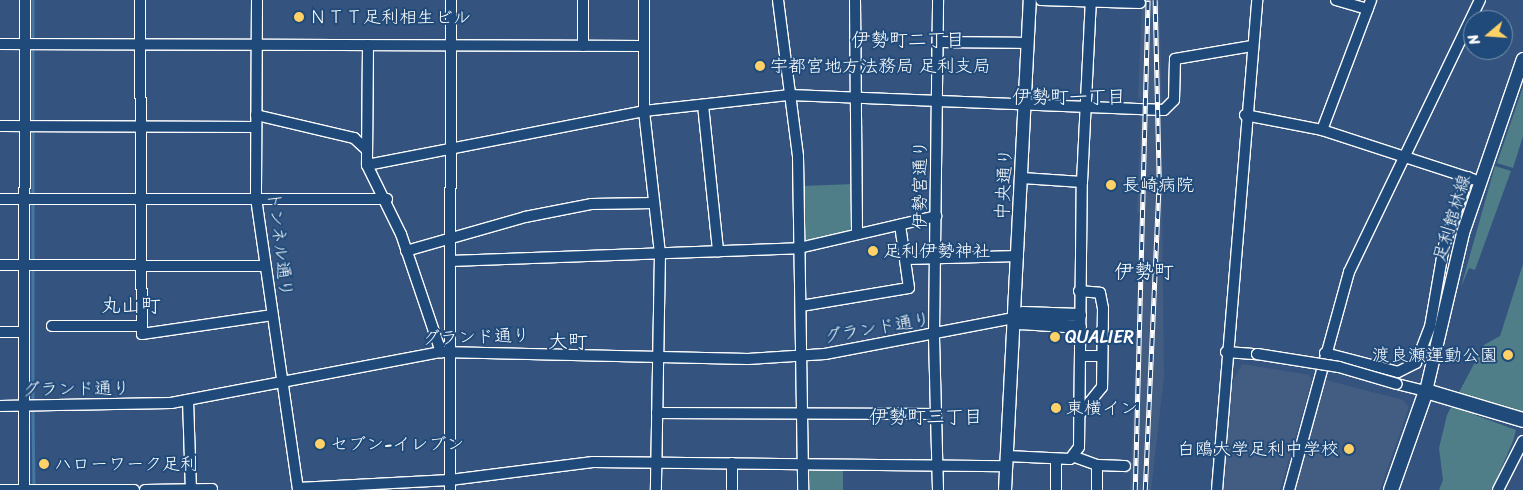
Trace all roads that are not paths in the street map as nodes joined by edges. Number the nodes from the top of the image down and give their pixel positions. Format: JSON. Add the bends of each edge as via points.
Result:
{"nodes":[{"id":1,"x":25,"y":0,"type":"edge"},
{"id":2,"x":140,"y":0,"type":"edge"},
{"id":3,"x":257,"y":0,"type":"edge"},
{"id":4,"x":451,"y":0,"type":"edge"},
{"id":5,"x":583,"y":0,"type":"edge"},
{"id":6,"x":644,"y":0,"type":"edge"},
{"id":7,"x":778,"y":0,"type":"edge"},
{"id":8,"x":855,"y":0,"type":"edge"},
{"id":9,"x":938,"y":0,"type":"edge"},
{"id":10,"x":1030,"y":0,"type":"edge"},
{"id":11,"x":1041,"y":0,"type":"edge"},
{"id":12,"x":1257,"y":0,"type":"edge"},
{"id":13,"x":1336,"y":0,"type":"edge"},
{"id":14,"x":1480,"y":0,"type":"edge"},
{"id":15,"x":1092,"y":1,"type":"edge"},
{"id":16,"x":1140,"y":3,"type":"dead end"},
{"id":17,"x":1369,"y":5,"type":"edge"},
{"id":18,"x":938,"y":42,"type":"junction"},
{"id":19,"x":1028,"y":43,"type":"junction"},
{"id":20,"x":0,"y":44,"type":"edge"},
{"id":21,"x":25,"y":44,"type":"junction"},
{"id":22,"x":140,"y":44,"type":"junction"},
{"id":23,"x":256,"y":45,"type":"junction"},
{"id":24,"x":368,"y":45,"type":"junction"},
{"id":25,"x":451,"y":46,"type":"junction"},
{"id":26,"x":583,"y":46,"type":"junction"},
{"id":27,"x":643,"y":46,"type":"junction"},
{"id":28,"x":1252,"y":46,"type":"junction"},
{"id":29,"x":1523,"y":59,"type":"edge"},
{"id":30,"x":790,"y":95,"type":"junction"},
{"id":31,"x":856,"y":98,"type":"junction"},
{"id":32,"x":937,"y":102,"type":"junction"},
{"id":33,"x":702,"y":105,"type":"junction"},
{"id":34,"x":1025,"y":105,"type":"junction"},
{"id":35,"x":1087,"y":108,"type":"junction"},
{"id":36,"x":644,"y":111,"type":"junction"},
{"id":37,"x":256,"y":115,"type":"junction"},
{"id":38,"x":1245,"y":115,"type":"junction"},
{"id":39,"x":0,"y":126,"type":"edge"},
{"id":40,"x":24,"y":126,"type":"junction"},
{"id":41,"x":139,"y":127,"type":"junction"},
{"id":42,"x":256,"y":127,"type":"junction"},
{"id":43,"x":1322,"y":130,"type":"junction"},
{"id":44,"x":451,"y":148,"type":"junction"},
{"id":45,"x":366,"y":149,"type":"junction"},
{"id":46,"x":1406,"y":158,"type":"junction"},
{"id":47,"x":367,"y":165,"type":"junction"},
{"id":48,"x":1468,"y":177,"type":"junction"},
{"id":49,"x":1022,"y":178,"type":"junction"},
{"id":50,"x":1481,"y":181,"type":"junction"},
{"id":51,"x":1082,"y":182,"type":"junction"},
{"id":52,"x":139,"y":198,"type":"junction"},
{"id":53,"x":256,"y":198,"type":"junction"},
{"id":54,"x":0,"y":199,"type":"edge"},
{"id":55,"x":25,"y":199,"type":"junction"},
{"id":56,"x":387,"y":199,"type":"junction"},
{"id":57,"x":654,"y":203,"type":"junction"},
{"id":58,"x":936,"y":216,"type":"junction"},
{"id":59,"x":900,"y":225,"type":"junction"},
{"id":60,"x":857,"y":234,"type":"junction"},
{"id":61,"x":450,"y":238,"type":"junction"},
{"id":62,"x":799,"y":248,"type":"junction"},
{"id":63,"x":406,"y":251,"type":"junction"},
{"id":64,"x":718,"y":251,"type":"junction"},
{"id":65,"x":660,"y":253,"type":"junction"},
{"id":66,"x":1018,"y":256,"type":"junction"},
{"id":67,"x":936,"y":257,"type":"junction"},
{"id":68,"x":906,"y":259,"type":"junction"},
{"id":69,"x":450,"y":261,"type":"junction"},
{"id":70,"x":0,"y":265,"type":"edge"},
{"id":71,"x":24,"y":265,"type":"junction"},
{"id":72,"x":139,"y":265,"type":"junction"},
{"id":73,"x":265,"y":266,"type":"junction"},
{"id":74,"x":1079,"y":291,"type":"junction"},
{"id":75,"x":801,"y":306,"type":"junction"},
{"id":76,"x":273,"y":315,"type":"junction"},
{"id":77,"x":1014,"y":318,"type":"junction"},
{"id":78,"x":1080,"y":321,"type":"junction"},
{"id":79,"x":52,"y":326,"type":"dead end"},
{"id":80,"x":142,"y":326,"type":"junction"},
{"id":81,"x":0,"y":332,"type":"edge"},
{"id":82,"x":24,"y":332,"type":"junction"},
{"id":83,"x":934,"y":334,"type":"junction"},
{"id":84,"x":445,"y":351,"type":"junction"},
{"id":85,"x":1226,"y":352,"type":"junction"},
{"id":86,"x":1325,"y":353,"type":"junction"},
{"id":87,"x":801,"y":356,"type":"junction"},
{"id":88,"x":1080,"y":356,"type":"junction"},
{"id":89,"x":1101,"y":356,"type":"junction"},
{"id":90,"x":658,"y":357,"type":"junction"},
{"id":91,"x":283,"y":382,"type":"junction"},
{"id":92,"x":1433,"y":393,"type":"junction"},
{"id":93,"x":188,"y":400,"type":"junction"},
{"id":94,"x":0,"y":406,"type":"edge"},
{"id":95,"x":24,"y":406,"type":"junction"},
{"id":96,"x":657,"y":413,"type":"junction"},
{"id":97,"x":802,"y":413,"type":"junction"},
{"id":98,"x":936,"y":414,"type":"junction"},
{"id":99,"x":1079,"y":415,"type":"junction"},
{"id":100,"x":1523,"y":420,"type":"edge"},
{"id":101,"x":1523,"y":441,"type":"edge"},
{"id":102,"x":1075,"y":456,"type":"junction"},
{"id":103,"x":1056,"y":458,"type":"junction"},
{"id":104,"x":1007,"y":461,"type":"junction"},
{"id":105,"x":656,"y":462,"type":"junction"},
{"id":106,"x":732,"y":463,"type":"junction"},
{"id":107,"x":803,"y":463,"type":"junction"},
{"id":108,"x":937,"y":464,"type":"junction"},
{"id":109,"x":1097,"y":465,"type":"junction"},
{"id":110,"x":1125,"y":466,"type":"dead end"},
{"id":111,"x":450,"y":485,"type":"edge"},
{"id":112,"x":212,"y":489,"type":"dead end"},
{"id":113,"x":298,"y":489,"type":"edge"},
{"id":114,"x":0,"y":490,"type":"edge"},
{"id":115,"x":24,"y":490,"type":"edge"},
{"id":116,"x":134,"y":490,"type":"edge"},
{"id":117,"x":145,"y":490,"type":"edge"},
{"id":118,"x":191,"y":490,"type":"edge"},
{"id":119,"x":656,"y":490,"type":"edge"},
{"id":120,"x":732,"y":490,"type":"edge"},
{"id":121,"x":803,"y":490,"type":"edge"},
{"id":122,"x":938,"y":490,"type":"edge"},
{"id":123,"x":1005,"y":490,"type":"edge"},
{"id":124,"x":1056,"y":490,"type":"edge"},
{"id":125,"x":1097,"y":490,"type":"edge"},
{"id":126,"x":1217,"y":490,"type":"edge"},
{"id":127,"x":1289,"y":490,"type":"edge"},
{"id":128,"x":1391,"y":490,"type":"edge"},
{"id":129,"x":1498,"y":490,"type":"edge"}],
"edges":[{"from":1,"to":21,"type":"street"},
{"from":2,"to":22,"type":"street"},
{"from":3,"to":23,"type":"street","name":"トンネル通り"},
{"from":4,"to":25,"type":"street"},
{"from":5,"to":26,"type":"street"},
{"from":6,"to":27,"type":"street"},
{"from":7,"to":30,"type":"street"},
{"from":8,"to":31,"type":"street"},
{"from":9,"to":18,"type":"street","name":"伊勢宮通り"},
{"from":10,"to":19,"type":"main road","name":"中央通り"},
{"from":11,"to":15,"type":"street"},
{"from":12,"to":28,"type":"street"},
{"from":13,"to":17,"type":"street"},
{"from":14,"to":46,"type":"street"},
{"from":15,"to":16,"type":"street"},
{"from":15,"to":35,"type":"street"},
{"from":17,"to":43,"type":"street"},
{"from":18,"to":19,"type":"street"},
{"from":18,"to":32,"type":"street","name":"伊勢宮通り"},
{"from":19,"to":34,"type":"main road","name":"中央通り"},
{"from":20,"to":21,"type":"street"},
{"from":21,"to":22,"type":"street"},
{"from":21,"to":40,"type":"street"},
{"from":22,"to":23,"type":"street"},
{"from":22,"to":41,"type":"street"},
{"from":23,"to":24,"type":"street"},
{"from":23,"to":37,"type":"street","name":"トンネル通り"},
{"from":24,"to":25,"type":"street"},
{"from":24,"to":45,"type":"street"},
{"from":25,"to":26,"type":"street"},
{"from":25,"to":44,"type":"street"},
{"from":26,"to":27,"type":"street"},
{"from":27,"to":36,"type":"street"},
{"from":28,"to":35,"type":"street","via":[[1175,59],[1174,100],[1164,110]]},
{"from":28,"to":38,"type":"street"},
{"from":29,"to":50,"type":"main road","name":"足利館林線"},
{"from":30,"to":31,"type":"street"},
{"from":30,"to":33,"type":"street"},
{"from":30,"to":62,"type":"street","via":[[798,157]]},
{"from":31,"to":32,"type":"street"},
{"from":31,"to":60,"type":"street"},
{"from":32,"to":34,"type":"street"},
{"from":32,"to":58,"type":"street","name":"伊勢宮通り"},
{"from":33,"to":36,"type":"street"},
{"from":33,"to":64,"type":"street"},
{"from":34,"to":35,"type":"street"},
{"from":34,"to":49,"type":"main road","name":"中央通り"},
{"from":35,"to":51,"type":"street"},
{"from":36,"to":44,"type":"street"},
{"from":36,"to":57,"type":"street"},
{"from":37,"to":42,"type":"street","name":"トンネル通り"},
{"from":37,"to":45,"type":"street","via":[[354,138]]},
{"from":38,"to":43,"type":"street"},
{"from":38,"to":85,"type":"street"},
{"from":39,"to":40,"type":"street"},
{"from":40,"to":41,"type":"street"},
{"from":40,"to":55,"type":"street"},
{"from":41,"to":42,"type":"street"},
{"from":41,"to":52,"type":"street"},
{"from":42,"to":53,"type":"street","name":"トンネル通り"},
{"from":43,"to":46,"type":"street"},
{"from":44,"to":47,"type":"street"},
{"from":44,"to":61,"type":"street"},
{"from":45,"to":47,"type":"street"},
{"from":46,"to":48,"type":"street"},
{"from":46,"to":86,"type":"street","via":[[1349,272]]},
{"from":47,"to":56,"type":"street"},
{"from":48,"to":50,"type":"street"},
{"from":48,"to":86,"type":"street","via":[[1444,246],[1430,327],[1416,363],[1398,372]]},
{"from":49,"to":51,"type":"street"},
{"from":49,"to":66,"type":"main road","name":"中央通り"},
{"from":50,"to":92,"type":"main road","name":"足利館林線","via":[[1456,257]]},
{"from":51,"to":74,"type":"street"},
{"from":52,"to":53,"type":"street"},
{"from":52,"to":55,"type":"street"},
{"from":52,"to":72,"type":"street"},
{"from":53,"to":56,"type":"street"},
{"from":53,"to":73,"type":"street","name":"トンネル通り"},
{"from":54,"to":55,"type":"street"},
{"from":55,"to":71,"type":"street"},
{"from":56,"to":63,"type":"street"},
{"from":57,"to":61,"type":"street","via":[[591,204]]},
{"from":57,"to":65,"type":"street"},
{"from":58,"to":59,"type":"street"},
{"from":58,"to":67,"type":"street","name":"伊勢宮通り"},
{"from":59,"to":60,"type":"street"},
{"from":59,"to":68,"type":"street"},
{"from":60,"to":62,"type":"street"},
{"from":61,"to":63,"type":"street"},
{"from":61,"to":69,"type":"street"},
{"from":62,"to":64,"type":"street"},
{"from":62,"to":75,"type":"street"},
{"from":63,"to":84,"type":"street"},
{"from":64,"to":65,"type":"street"},
{"from":65,"to":69,"type":"street"},
{"from":65,"to":90,"type":"street"},
{"from":66,"to":67,"type":"street"},
{"from":66,"to":77,"type":"main road","name":"中央通り"},
{"from":67,"to":68,"type":"street"},
{"from":67,"to":83,"type":"street","name":"伊勢宮通り"},
{"from":68,"to":75,"type":"street","via":[[909,288]]},
{"from":69,"to":84,"type":"street"},
{"from":70,"to":71,"type":"street"},
{"from":71,"to":72,"type":"street"},
{"from":71,"to":82,"type":"street"},
{"from":72,"to":73,"type":"street"},
{"from":72,"to":80,"type":"street"},
{"from":73,"to":76,"type":"street","name":"トンネル通り"},
{"from":74,"to":78,"type":"street"},
{"from":74,"to":89,"type":"street","via":[[1102,297]]},
{"from":75,"to":87,"type":"street"},
{"from":76,"to":80,"type":"street","via":[[142,334]]},
{"from":76,"to":91,"type":"street","name":"トンネル通り"},
{"from":77,"to":78,"type":"main road","via":[[1023,313]]},
{"from":77,"to":83,"type":"street","name":"グランド通り"},
{"from":77,"to":104,"type":"main road","name":"中央通り"},
{"from":78,"to":88,"type":"street"},
{"from":79,"to":80,"type":"street"},
{"from":81,"to":82,"type":"street"},
{"from":82,"to":95,"type":"street"},
{"from":83,"to":87,"type":"street","name":"グランド通り"},
{"from":83,"to":98,"type":"street","name":"伊勢宮通り"},
{"from":84,"to":90,"type":"street","name":"グランド通り"},
{"from":84,"to":91,"type":"street","name":"グランド通り"},
{"from":84,"to":111,"type":"street"},
{"from":85,"to":92,"type":"street","bridge":true,"via":[[1339,367]]},
{"from":85,"to":126,"type":"street"},
{"from":86,"to":127,"type":"street"},
{"from":87,"to":90,"type":"street","name":"グランド通り"},
{"from":87,"to":97,"type":"street"},
{"from":88,"to":89,"type":"street"},
{"from":88,"to":99,"type":"street"},
{"from":89,"to":99,"type":"street","via":[[1102,387]]},
{"from":90,"to":96,"type":"street"},
{"from":91,"to":93,"type":"street","name":"グランド通り"},
{"from":91,"to":113,"type":"street","name":"トンネル通り"},
{"from":92,"to":100,"type":"highway"},
{"from":92,"to":128,"type":"highway"},
{"from":93,"to":95,"type":"street","name":"グランド通り"},
{"from":93,"to":118,"type":"street"},
{"from":94,"to":95,"type":"street","name":"グランド通り"},
{"from":95,"to":115,"type":"street"},
{"from":96,"to":97,"type":"street"},
{"from":96,"to":105,"type":"street"},
{"from":97,"to":98,"type":"street"},
{"from":97,"to":107,"type":"street"},
{"from":98,"to":108,"type":"street","name":"伊勢宮通り"},
{"from":99,"to":102,"type":"street"},
{"from":101,"to":129,"type":"street"},
{"from":102,"to":103,"type":"street"},
{"from":102,"to":109,"type":"street"},
{"from":103,"to":104,"type":"street"},
{"from":103,"to":124,"type":"street"},
{"from":104,"to":108,"type":"street"},
{"from":104,"to":123,"type":"main road","name":"中央通り"},
{"from":105,"to":106,"type":"street"},
{"from":105,"to":111,"type":"street","via":[[593,462]]},
{"from":105,"to":119,"type":"street"},
{"from":106,"to":107,"type":"street"},
{"from":106,"to":120,"type":"street"},
{"from":107,"to":108,"type":"street"},
{"from":107,"to":121,"type":"street"},
{"from":108,"to":122,"type":"street","name":"伊勢宮通り"},
{"from":109,"to":110,"type":"street"},
{"from":109,"to":125,"type":"street"},
{"from":111,"to":113,"type":"street"},
{"from":112,"to":118,"type":"street"},
{"from":114,"to":115,"type":"street"},
{"from":115,"to":116,"type":"street"},
{"from":117,"to":118,"type":"street"}]}
